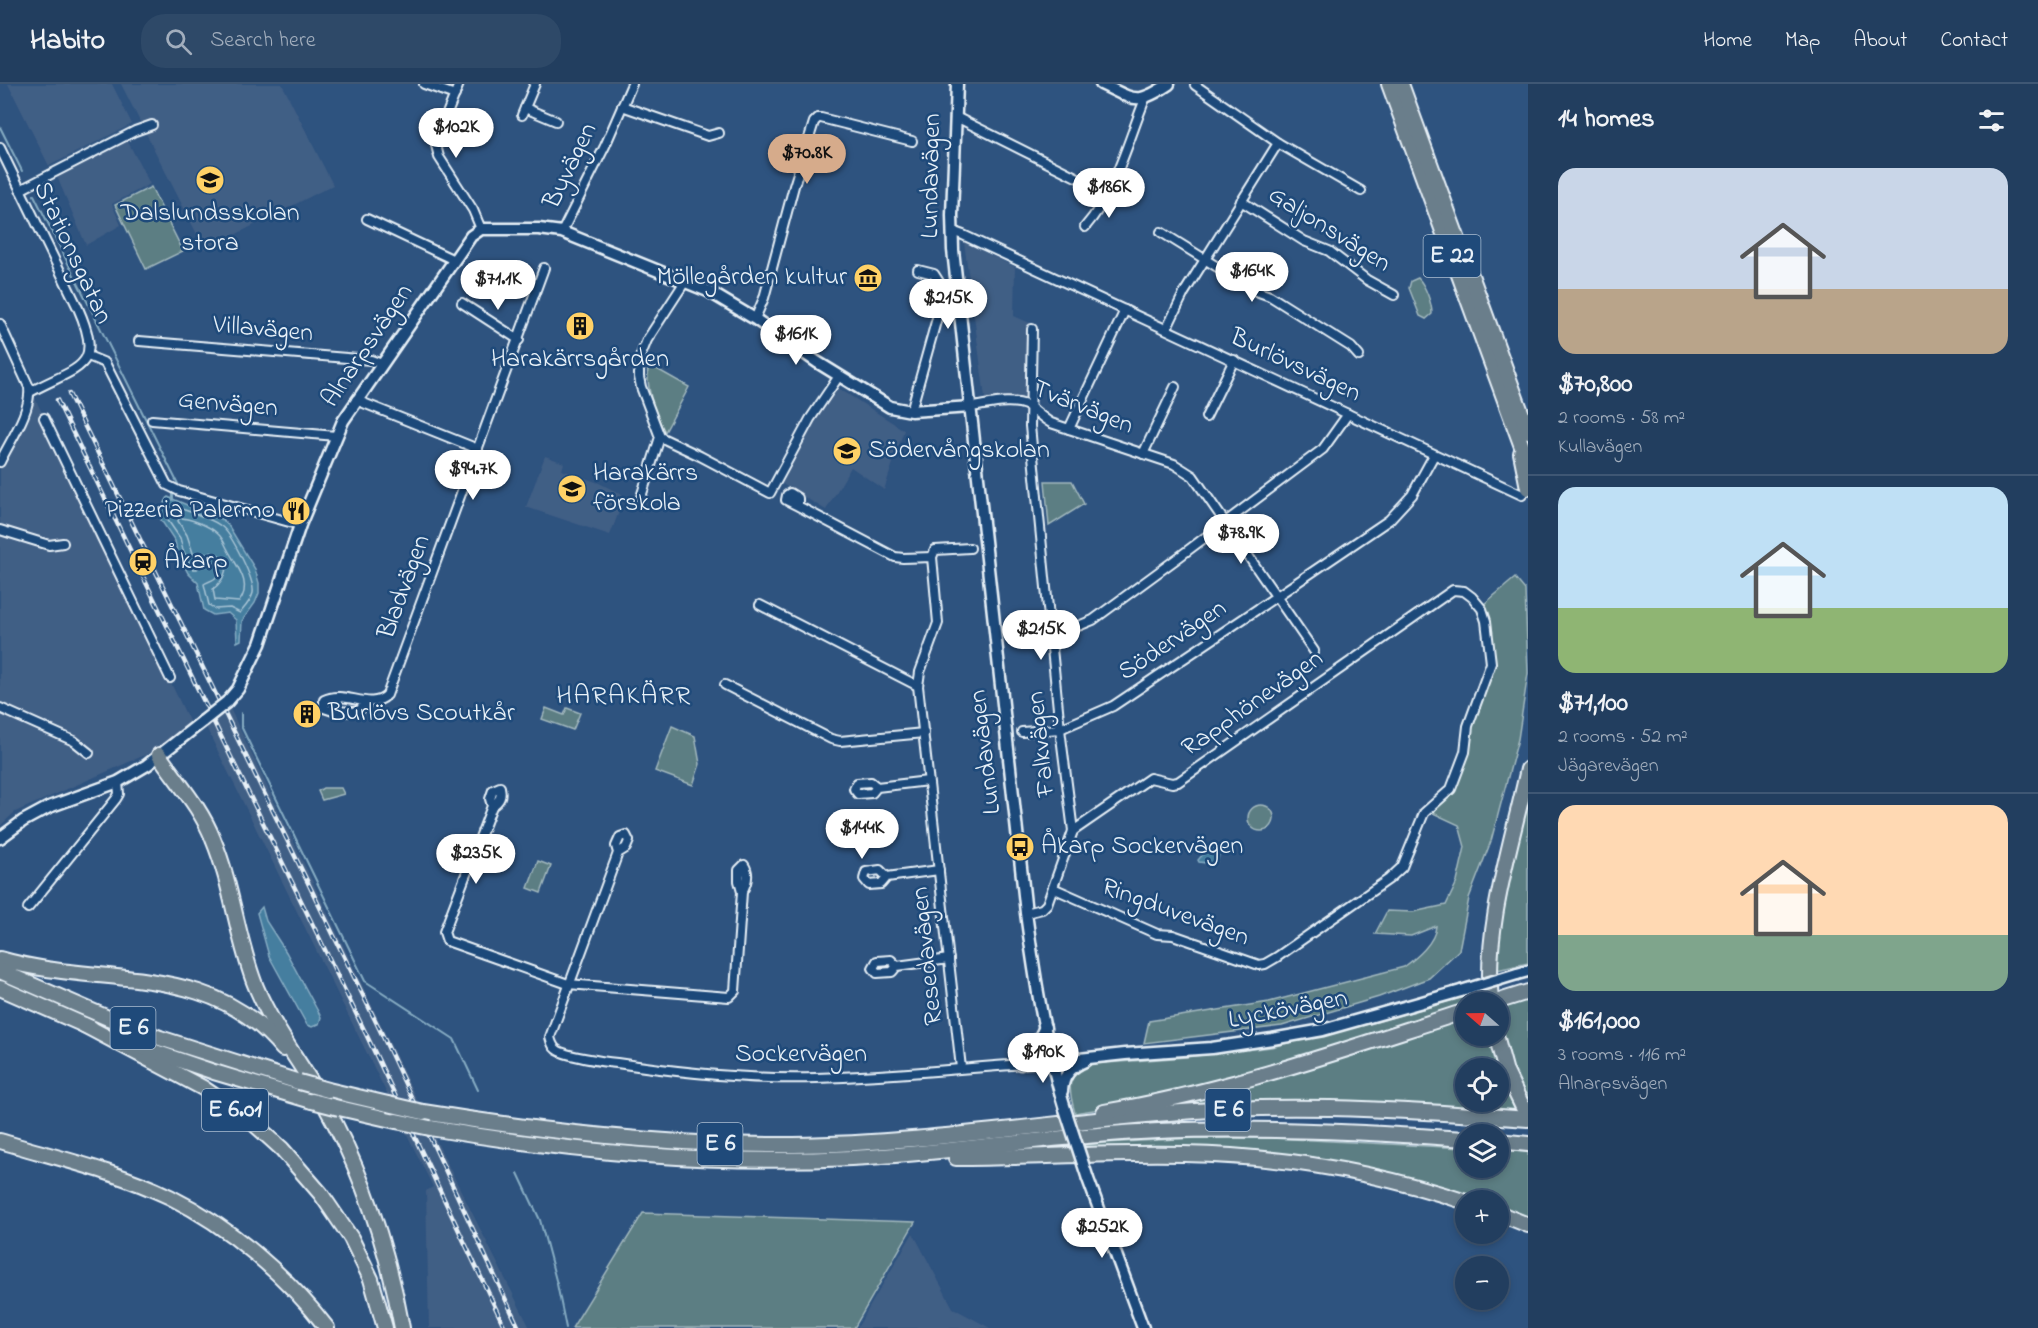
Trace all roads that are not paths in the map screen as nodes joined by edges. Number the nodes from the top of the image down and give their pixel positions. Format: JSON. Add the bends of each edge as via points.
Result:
{"nodes":[{"id":1,"x":424,"y":84,"type":"edge"},
{"id":2,"x":459,"y":84,"type":"edge"},
{"id":3,"x":535,"y":84,"type":"edge"},
{"id":4,"x":632,"y":84,"type":"edge"},
{"id":5,"x":957,"y":84,"type":"edge"},
{"id":6,"x":1101,"y":84,"type":"edge"},
{"id":7,"x":1169,"y":84,"type":"edge"},
{"id":8,"x":1389,"y":84,"type":"edge"},
{"id":9,"x":1401,"y":84,"type":"edge"},
{"id":10,"x":1195,"y":85,"type":"edge"},
{"id":11,"x":455,"y":95,"type":"junction"},
{"id":12,"x":1145,"y":99,"type":"junction"},
{"id":13,"x":621,"y":106,"type":"junction"},
{"id":14,"x":956,"y":117,"type":"junction"},
{"id":15,"x":556,"y":121,"type":"dead end"},
{"id":16,"x":152,"y":125,"type":"dead end"},
{"id":17,"x":719,"y":133,"type":"dead end"},
{"id":18,"x":912,"y":141,"type":"dead end"},
{"id":19,"x":1278,"y":143,"type":"junction"},
{"id":20,"x":0,"y":148,"type":"edge"},
{"id":21,"x":20,"y":190,"type":"junction"},
{"id":22,"x":1361,"y":191,"type":"dead end"},
{"id":23,"x":1108,"y":193,"type":"junction"},
{"id":24,"x":1241,"y":201,"type":"junction"},
{"id":25,"x":367,"y":219,"type":"dead end"},
{"id":26,"x":1085,"y":227,"type":"dead end"},
{"id":27,"x":481,"y":229,"type":"junction"},
{"id":28,"x":952,"y":231,"type":"junction"},
{"id":29,"x":562,"y":232,"type":"junction"},
{"id":30,"x":1161,"y":232,"type":"dead end"},
{"id":31,"x":1205,"y":259,"type":"junction"},
{"id":32,"x":454,"y":260,"type":"junction"},
{"id":33,"x":544,"y":268,"type":"dead end"},
{"id":34,"x":918,"y":270,"type":"dead end"},
{"id":35,"x":686,"y":280,"type":"junction"},
{"id":36,"x":1394,"y":295,"type":"dead end"},
{"id":37,"x":462,"y":303,"type":"dead end"},
{"id":38,"x":1125,"y":310,"type":"junction"},
{"id":39,"x":755,"y":319,"type":"junction"},
{"id":40,"x":0,"y":324,"type":"edge"},
{"id":41,"x":1167,"y":328,"type":"junction"},
{"id":42,"x":1032,"y":329,"type":"dead end"},
{"id":43,"x":2,"y":334,"type":"edge"},
{"id":44,"x":519,"y":340,"type":"junction"},
{"id":45,"x":139,"y":341,"type":"dead end"},
{"id":46,"x":88,"y":356,"type":"junction"},
{"id":47,"x":1359,"y":356,"type":"dead end"},
{"id":48,"x":1234,"y":360,"type":"junction"},
{"id":49,"x":382,"y":363,"type":"junction"},
{"id":50,"x":839,"y":376,"type":"junction"},
{"id":51,"x":1175,"y":387,"type":"dead end"},
{"id":52,"x":30,"y":392,"type":"junction"},
{"id":53,"x":356,"y":400,"type":"junction"},
{"id":54,"x":971,"y":407,"type":"junction"},
{"id":55,"x":1030,"y":407,"type":"junction"},
{"id":56,"x":911,"y":411,"type":"junction"},
{"id":57,"x":1348,"y":414,"type":"junction"},
{"id":58,"x":1206,"y":417,"type":"dead end"},
{"id":59,"x":44,"y":418,"type":"dead end"},
{"id":60,"x":152,"y":420,"type":"dead end"},
{"id":61,"x":1069,"y":429,"type":"junction"},
{"id":62,"x":1522,"y":430,"type":"edge"},
{"id":63,"x":336,"y":436,"type":"junction"},
{"id":64,"x":660,"y":438,"type":"junction"},
{"id":65,"x":478,"y":449,"type":"junction"},
{"id":66,"x":1143,"y":454,"type":"junction"},
{"id":67,"x":1434,"y":455,"type":"junction"},
{"id":68,"x":0,"y":462,"type":"edge"},
{"id":69,"x":1528,"y":463,"type":"edge"},
{"id":70,"x":1525,"y":491,"type":"edge"},
{"id":71,"x":641,"y":497,"type":"dead end"},
{"id":72,"x":798,"y":506,"type":"dead end"},
{"id":73,"x":1226,"y":522,"type":"junction"},
{"id":74,"x":300,"y":525,"type":"junction"},
{"id":75,"x":0,"y":530,"type":"edge"},
{"id":76,"x":63,"y":543,"type":"dead end"},
{"id":77,"x":970,"y":548,"type":"dead end"},
{"id":78,"x":932,"y":557,"type":"junction"},
{"id":79,"x":1453,"y":590,"type":"joint"},
{"id":80,"x":1277,"y":596,"type":"junction"},
{"id":81,"x":760,"y":605,"type":"dead end"},
{"id":82,"x":1052,"y":634,"type":"junction"},
{"id":83,"x":1314,"y":651,"type":"dead end"},
{"id":84,"x":170,"y":678,"type":"dead end"},
{"id":85,"x":725,"y":685,"type":"dead end"},
{"id":86,"x":918,"y":686,"type":"junction"},
{"id":87,"x":366,"y":703,"type":"junction"},
{"id":88,"x":0,"y":708,"type":"edge"},
{"id":89,"x":1060,"y":729,"type":"junction"},
{"id":90,"x":1022,"y":732,"type":"dead end"},
{"id":91,"x":924,"y":733,"type":"junction"},
{"id":92,"x":89,"y":753,"type":"dead end"},
{"id":93,"x":159,"y":755,"type":"junction"},
{"id":94,"x":1528,"y":769,"type":"edge"},
{"id":95,"x":928,"y":781,"type":"junction"},
{"id":96,"x":118,"y":782,"type":"junction"},
{"id":97,"x":877,"y":787,"type":"dead end"},
{"id":98,"x":492,"y":806,"type":"dead end"},
{"id":99,"x":1073,"y":831,"type":"junction"},
{"id":100,"x":0,"y":838,"type":"edge"},
{"id":101,"x":618,"y":853,"type":"dead end"},
{"id":102,"x":939,"y":870,"type":"junction"},
{"id":103,"x":887,"y":876,"type":"dead end"},
{"id":104,"x":1053,"y":888,"type":"junction"},
{"id":105,"x":742,"y":892,"type":"dead end"},
{"id":106,"x":28,"y":908,"type":"dead end"},
{"id":107,"x":1026,"y":913,"type":"junction"},
{"id":108,"x":0,"y":959,"type":"edge"},
{"id":109,"x":949,"y":959,"type":"junction"},
{"id":110,"x":897,"y":966,"type":"dead end"},
{"id":111,"x":0,"y":971,"type":"edge"},
{"id":112,"x":1522,"y":973,"type":"edge"},
{"id":113,"x":568,"y":984,"type":"junction"},
{"id":114,"x":0,"y":988,"type":"edge"},
{"id":115,"x":1491,"y":992,"type":"edge"},
{"id":116,"x":1524,"y":994,"type":"edge"},
{"id":117,"x":1509,"y":998,"type":"edge"},
{"id":118,"x":1455,"y":1014,"type":"edge"},
{"id":119,"x":84,"y":1025,"type":"junction"},
{"id":120,"x":1045,"y":1027,"type":"junction"},
{"id":121,"x":1499,"y":1046,"type":"edge"},
{"id":122,"x":1098,"y":1057,"type":"junction"},
{"id":123,"x":1052,"y":1062,"type":"junction"},
{"id":124,"x":1021,"y":1064,"type":"junction"},
{"id":125,"x":961,"y":1068,"type":"junction"},
{"id":126,"x":1062,"y":1098,"type":"junction"},
{"id":127,"x":318,"y":1102,"type":"junction"},
{"id":128,"x":1528,"y":1119,"type":"edge"},
{"id":129,"x":957,"y":1136,"type":"junction"},
{"id":130,"x":1455,"y":1138,"type":"edge"},
{"id":131,"x":0,"y":1141,"type":"edge"},
{"id":132,"x":1509,"y":1142,"type":"edge"},
{"id":133,"x":1528,"y":1144,"type":"edge"},
{"id":134,"x":882,"y":1156,"type":"junction"},
{"id":135,"x":1455,"y":1198,"type":"edge"},
{"id":136,"x":1509,"y":1217,"type":"edge"},
{"id":137,"x":1528,"y":1225,"type":"edge"},
{"id":138,"x":327,"y":1328,"type":"edge"},
{"id":139,"x":385,"y":1328,"type":"edge"},
{"id":140,"x":402,"y":1328,"type":"edge"},
{"id":141,"x":1143,"y":1328,"type":"edge"}],
"edges":[{"from":1,"to":11,"type":"street"},
{"from":2,"to":11,"type":"street"},
{"from":3,"to":15,"type":"street","via":[[524,112]]},
{"from":4,"to":13,"type":"street","name":"Byvägen"},
{"from":5,"to":14,"type":"main road","name":"Lundavägen"},
{"from":6,"to":12,"type":"main road","via":[[1134,100]]},
{"from":7,"to":12,"type":"main road"},
{"from":8,"to":62,"type":"highway","number":"E 22"},
{"from":9,"to":62,"type":"highway","number":"E 22"},
{"from":10,"to":19,"type":"street"},
{"from":11,"to":27,"type":"street","via":[[436,145],[439,157]]},
{"from":12,"to":23,"type":"street"},
{"from":13,"to":17,"type":"street","via":[[708,136]]},
{"from":13,"to":29,"type":"street","name":"Byvägen"},
{"from":14,"to":23,"type":"street"},
{"from":14,"to":28,"type":"main road","name":"Lundavägen"},
{"from":16,"to":21,"type":"street"},
{"from":18,"to":39,"type":"street","via":[[821,118],[814,122]]},
{"from":19,"to":22,"type":"street"},
{"from":19,"to":24,"type":"street"},
{"from":20,"to":21,"type":"street","name":"Stationsgatan"},
{"from":21,"to":46,"type":"street","name":"Stationsgatan","via":[[89,331]]},
{"from":23,"to":26,"type":"street"},
{"from":24,"to":31,"type":"street"},
{"from":24,"to":36,"type":"street","name":"Galjonsvägen"},
{"from":25,"to":32,"type":"street"},
{"from":27,"to":29,"type":"main road"},
{"from":27,"to":32,"type":"main road","name":"Alnarpsvägen"},
{"from":28,"to":38,"type":"street","name":"Burlövsvägen"},
{"from":28,"to":54,"type":"main road","name":"Lundavägen"},
{"from":29,"to":35,"type":"main road"},
{"from":30,"to":31,"type":"street"},
{"from":31,"to":41,"type":"street"},
{"from":31,"to":47,"type":"street","via":[[1351,347]]},
{"from":32,"to":49,"type":"main road","name":"Alnarpsvägen"},
{"from":33,"to":44,"type":"street","name":"Bladvägen"},
{"from":34,"to":56,"type":"street","via":[[934,274],[941,285],[942,300]]},
{"from":35,"to":39,"type":"main road"},
{"from":35,"to":64,"type":"street","via":[[647,340],[639,360],[641,387]]},
{"from":37,"to":44,"type":"street"},
{"from":38,"to":41,"type":"street","name":"Burlövsvägen"},
{"from":38,"to":61,"type":"street"},
{"from":39,"to":50,"type":"main road"},
{"from":40,"to":43,"type":"street"},
{"from":41,"to":48,"type":"street","name":"Burlövsvägen"},
{"from":42,"to":55,"type":"street","name":"Falkvägen"},
{"from":43,"to":52,"type":"street"},
{"from":44,"to":65,"type":"street","name":"Bladvägen"},
{"from":45,"to":49,"type":"street","name":"Villavägen"},
{"from":46,"to":52,"type":"street","name":"Stationsgatan","via":[[80,367]]},
{"from":46,"to":74,"type":"street","via":[[105,363],[167,485]]},
{"from":48,"to":57,"type":"street","name":"Burlövsvägen"},
{"from":48,"to":58,"type":"street"},
{"from":49,"to":53,"type":"main road","name":"Alnarpsvägen"},
{"from":50,"to":56,"type":"main road","via":[[890,407]]},
{"from":50,"to":64,"type":"street","via":[[770,493]]},
{"from":51,"to":66,"type":"street","name":"Tvärvägen"},
{"from":52,"to":68,"type":"street","via":[[28,407]]},
{"from":53,"to":63,"type":"main road","name":"Alnarpsvägen"},
{"from":53,"to":65,"type":"street"},
{"from":54,"to":55,"type":"street","name":"Tvärvägen","via":[[1018,403]]},
{"from":54,"to":56,"type":"main road"},
{"from":54,"to":107,"type":"main road","name":"Lundavägen"},
{"from":55,"to":61,"type":"street","name":"Tvärvägen","via":[[1040,417]]},
{"from":55,"to":82,"type":"street","name":"Falkvägen"},
{"from":57,"to":67,"type":"street","name":"Burlövsvägen"},
{"from":57,"to":73,"type":"street","via":[[1323,449]]},
{"from":59,"to":84,"type":"street"},
{"from":60,"to":63,"type":"street","name":"Genvägen"},
{"from":61,"to":66,"type":"street","name":"Tvärvägen"},
{"from":62,"to":69,"type":"highway"},
{"from":62,"to":70,"type":"highway","number":"E 22"},
{"from":63,"to":74,"type":"main road","name":"Alnarpsvägen"},
{"from":64,"to":71,"type":"street"},
{"from":65,"to":87,"type":"street","name":"Bladvägen","via":[[387,695],[381,701]]},
{"from":66,"to":73,"type":"street","name":"Tvärvägen","via":[[1174,464],[1193,476]]},
{"from":67,"to":70,"type":"street","name":"Burlövsvägen"},
{"from":67,"to":80,"type":"street","name":"Södervägen","via":[[1412,495],[1389,520]]},
{"from":72,"to":78,"type":"street","via":[[895,557]]},
{"from":73,"to":80,"type":"street","name":"Tvärvägen"},
{"from":73,"to":82,"type":"street","via":[[1093,620]]},
{"from":74,"to":93,"type":"main road","name":"Alnarpsvägen","bridge":true,"via":[[260,644],[238,689],[228,702]]},
{"from":75,"to":76,"type":"street","via":[[49,545]]},
{"from":77,"to":78,"type":"street","via":[[935,550]]},
{"from":78,"to":86,"type":"street","name":"Resedavägen","via":[[938,623]]},
{"from":79,"to":99,"type":"street","name":"Rapphönevägen","via":[[1178,782],[1149,778]]},
{"from":79,"to":104,"type":"street","name":"Ringduvevägen","via":[[1464,591],[1482,609],[1491,663],[1451,789],[1424,813],[1402,867],[1389,879],[1259,965],[1173,935],[1157,934]]},
{"from":80,"to":83,"type":"street","name":"Tvärvägen"},
{"from":80,"to":89,"type":"street","name":"Södervägen","via":[[1113,706]]},
{"from":81,"to":86,"type":"street"},
{"from":82,"to":89,"type":"street","name":"Falkvägen"},
{"from":85,"to":91,"type":"street","via":[[831,739]]},
{"from":86,"to":91,"type":"street","name":"Resedavägen"},
{"from":87,"to":87,"type":"street","name":"Bladvägen","via":[[358,711],[324,708],[324,700],[335,696]]},
{"from":88,"to":92,"type":"street","via":[[74,741]]},
{"from":89,"to":90,"type":"street","name":"Södervägen"},
{"from":89,"to":99,"type":"street","name":"Falkvägen"},
{"from":91,"to":95,"type":"street","name":"Resedavägen"},
{"from":93,"to":96,"type":"main road","name":"Alnarpsvägen"},
{"from":93,"to":127,"type":"highway","via":[[188,792],[212,836],[257,989]]},
{"from":94,"to":115,"type":"highway","via":[[1496,917]]},
{"from":95,"to":97,"type":"street"},
{"from":95,"to":102,"type":"street","name":"Resedavägen"},
{"from":96,"to":100,"type":"main road","name":"Alnarpsvägen","via":[[49,807]]},
{"from":96,"to":106,"type":"street","via":[[116,799]]},
{"from":98,"to":113,"type":"street","via":[[444,932],[447,940]]},
{"from":99,"to":104,"type":"street","name":"Falkvägen"},
{"from":101,"to":113,"type":"street"},
{"from":102,"to":103,"type":"street"},
{"from":102,"to":109,"type":"street","name":"Resedavägen"},
{"from":104,"to":107,"type":"street","name":"Falkvägen","via":[[1045,907]]},
{"from":105,"to":113,"type":"street","via":[[735,991],[729,997]]},
{"from":107,"to":120,"type":"main road","name":"Lundavägen"},
{"from":108,"to":127,"type":"highway","number":"E 6.01","via":[[78,974],[157,981],[220,1000],[275,1039]]},
{"from":109,"to":110,"type":"street"},
{"from":109,"to":125,"type":"street","name":"Resedavägen"},
{"from":111,"to":129,"type":"highway","number":"E 6","bridge":true,"via":[[108,1018],[218,1058],[423,1112],[546,1131],[744,1145]]},
{"from":112,"to":122,"type":"main road","name":"Lyckövägen","bridge":true,"via":[[1323,1030],[1212,1048]]},
{"from":113,"to":125,"type":"street","name":"Sockervägen","via":[[550,1037],[553,1046],[600,1061],[693,1074],[762,1078],[881,1076]]},
{"from":114,"to":119,"type":"highway","number":"E 6"},
{"from":116,"to":117,"type":"highway"},
{"from":118,"to":129,"type":"highway","via":[[1191,1095]]},
{"from":119,"to":127,"type":"highway","number":"E 6","via":[[204,1069]]},
{"from":119,"to":139,"type":"highway","number":"E 6.01","via":[[203,1088],[251,1121],[282,1149],[321,1194],[351,1238],[371,1279]]},
{"from":120,"to":123,"type":"main road","name":"Lundavägen"},
{"from":120,"to":124,"type":"main road"},
{"from":121,"to":128,"type":"highway","via":[[1513,1089]]},
{"from":122,"to":123,"type":"main road","name":"Lyckövägen"},
{"from":122,"to":126,"type":"main road","via":[[1070,1069]]},
{"from":123,"to":124,"type":"street","name":"Sockervägen"},
{"from":123,"to":126,"type":"main road","name":"Lundavägen"},
{"from":124,"to":125,"type":"street","name":"Sockervägen"},
{"from":126,"to":141,"type":"main road","name":"Lundavägen","bridge":true},
{"from":127,"to":134,"type":"highway","number":"E 6","bridge":true,"via":[[430,1128],[547,1146],[693,1158],[801,1160]]},
{"from":127,"to":140,"type":"highway","number":"E 6.01","via":[[355,1167],[370,1204]]},
{"from":128,"to":129,"type":"highway","number":"E 6","via":[[1263,1108],[1151,1115]]},
{"from":130,"to":134,"type":"highway","number":"E 6","via":[[1215,1129]]},
{"from":131,"to":138,"type":"highway","via":[[112,1174],[170,1197],[223,1229],[267,1264],[308,1303]]},
{"from":132,"to":133,"type":"highway"},
{"from":134,"to":135,"type":"highway","via":[[1174,1154],[1274,1160],[1363,1173]]},
{"from":136,"to":137,"type":"highway"}]}
